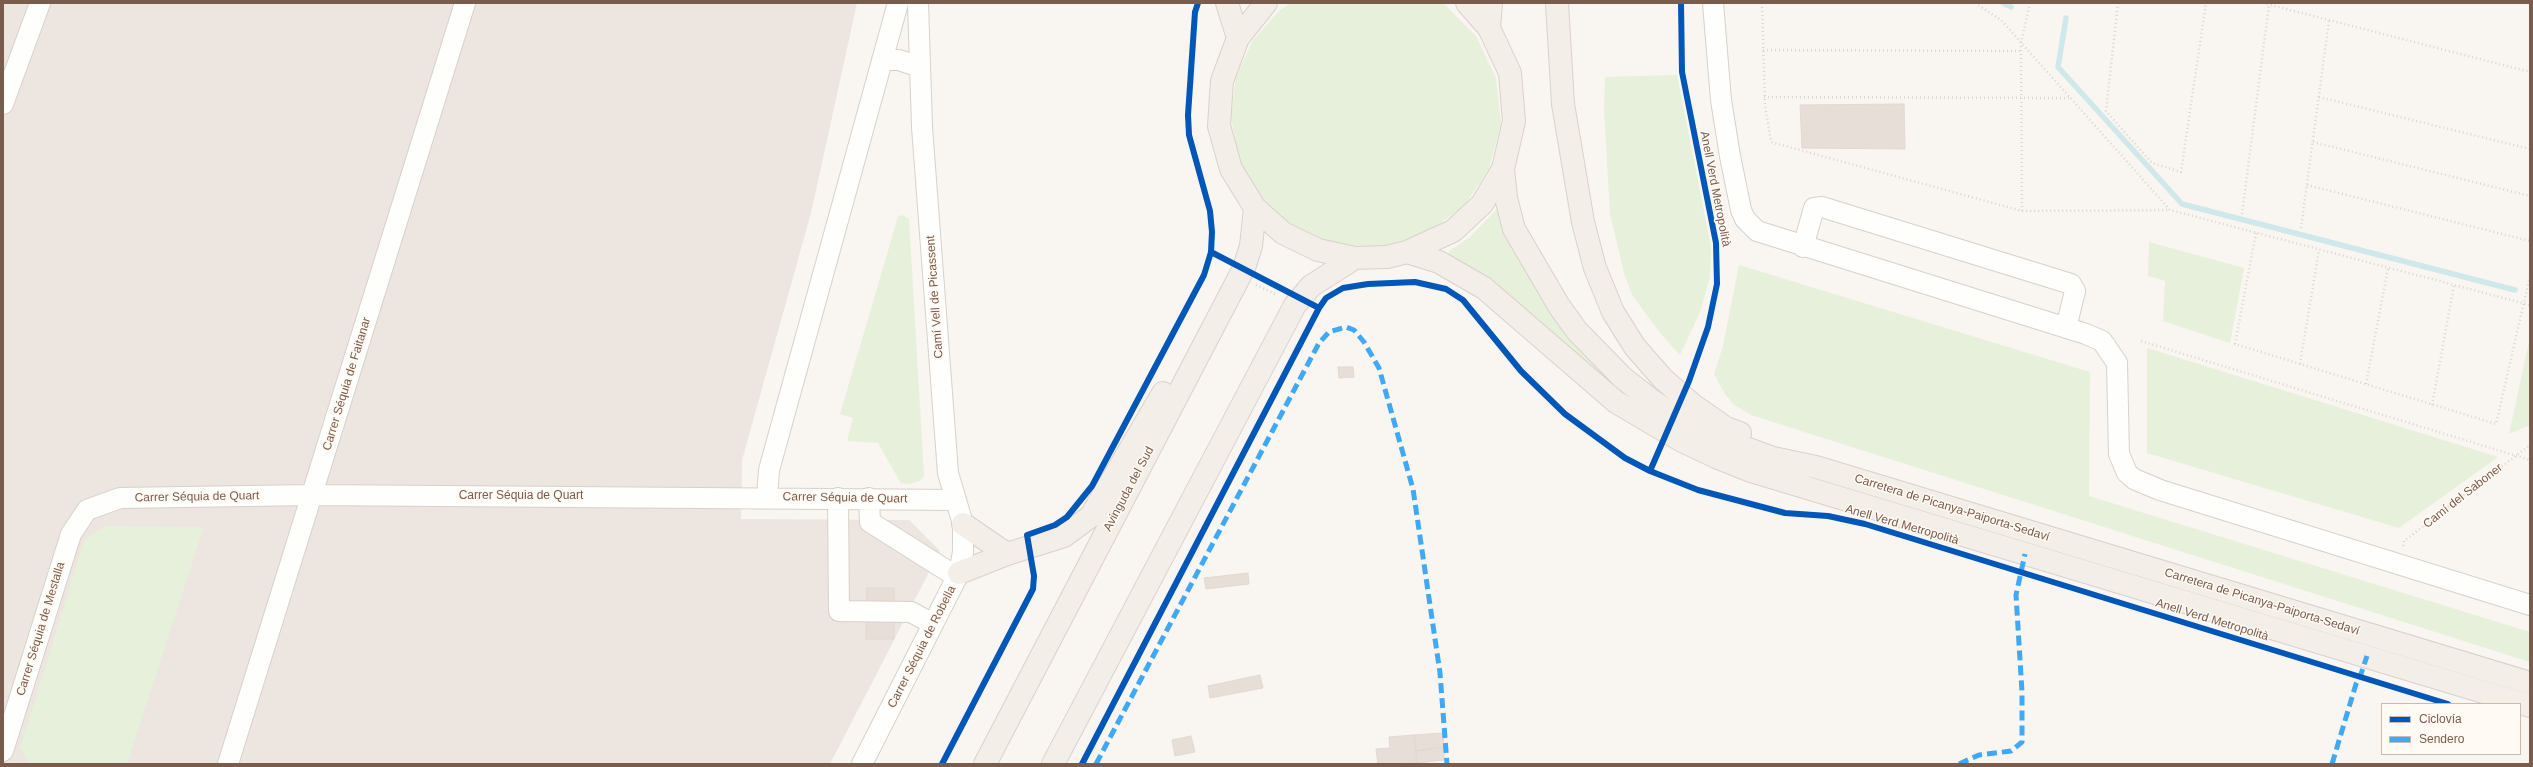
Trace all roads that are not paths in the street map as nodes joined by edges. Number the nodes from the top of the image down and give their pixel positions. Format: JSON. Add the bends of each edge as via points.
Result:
{"nodes":[{"id":1,"x":40,"y":3,"type":"edge"},
{"id":2,"x":465,"y":3,"type":"edge"},
{"id":3,"x":898,"y":3,"type":"edge"},
{"id":4,"x":918,"y":3,"type":"edge"},
{"id":5,"x":1227,"y":3,"type":"edge"},
{"id":6,"x":1266,"y":3,"type":"edge"},
{"id":7,"x":1467,"y":3,"type":"edge"},
{"id":8,"x":1491,"y":3,"type":"edge"},
{"id":9,"x":1557,"y":3,"type":"edge"},
{"id":10,"x":1713,"y":3,"type":"edge"},
{"id":11,"x":1489,"y":28,"type":"junction"},
{"id":12,"x":1238,"y":38,"type":"junction"},
{"id":13,"x":882,"y":60,"type":"junction"},
{"id":14,"x":920,"y":67,"type":"junction"},
{"id":15,"x":3,"y":104,"type":"edge"},
{"id":16,"x":1503,"y":169,"type":"junction"},
{"id":17,"x":1255,"y":208,"type":"junction"},
{"id":18,"x":1803,"y":247,"type":"junction"},
{"id":19,"x":1407,"y":252,"type":"junction"},
{"id":20,"x":1355,"y":258,"type":"junction"},
{"id":21,"x":2066,"y":328,"type":"junction"},
{"id":22,"x":1212,"y":331,"type":"junction"},
{"id":23,"x":1816,"y":467,"type":"junction"},
{"id":24,"x":312,"y":495,"type":"junction"},
{"id":25,"x":767,"y":497,"type":"junction"},
{"id":26,"x":838,"y":498,"type":"junction"},
{"id":27,"x":869,"y":498,"type":"junction"},
{"id":28,"x":956,"y":500,"type":"junction"},
{"id":29,"x":87,"y":510,"type":"joint"},
{"id":30,"x":963,"y":524,"type":"junction"},
{"id":31,"x":1007,"y":554,"type":"junction"},
{"id":32,"x":958,"y":575,"type":"junction"},
{"id":33,"x":2530,"y":605,"type":"edge"},
{"id":34,"x":933,"y":624,"type":"junction"},
{"id":35,"x":2496,"y":673,"type":"junction"},
{"id":36,"x":2530,"y":673,"type":"edge"},
{"id":37,"x":2530,"y":683,"type":"edge"},
{"id":38,"x":2520,"y":703,"type":"edge"},
{"id":39,"x":3,"y":751,"type":"edge"},
{"id":40,"x":228,"y":764,"type":"edge"},
{"id":41,"x":862,"y":764,"type":"edge"},
{"id":42,"x":985,"y":764,"type":"edge"},
{"id":43,"x":1053,"y":764,"type":"edge"}],
"edges":[{"from":1,"to":15,"type":"street"},
{"from":2,"to":24,"type":"street","name":"Carrer Séquia de Faitanar"},
{"from":3,"to":13,"type":"street"},
{"from":4,"to":14,"type":"street","name":"Camí Vell de Picassent"},
{"from":5,"to":12,"type":"main road"},
{"from":6,"to":12,"type":"main road"},
{"from":7,"to":11,"type":"main road"},
{"from":8,"to":11,"type":"main road"},
{"from":9,"to":23,"type":"main road","via":[[1563,104],[1583,222],[1595,268],[1613,312],[1635,347],[1663,379],[1693,405],[1726,428]]},
{"from":10,"to":18,"type":"street","via":[[1721,100],[1741,210],[1745,219],[1757,231]]},
{"from":11,"to":16,"type":"main road","via":[[1510,73],[1514,122]]},
{"from":12,"to":17,"type":"main road","via":[[1222,81],[1219,126],[1230,169]]},
{"from":13,"to":14,"type":"street","via":[[900,60]]},
{"from":13,"to":25,"type":"street","via":[[769,470]]},
{"from":14,"to":28,"type":"street","name":"Camí Vell de Picassent","via":[[922,127],[948,466]]},
{"from":16,"to":19,"type":"main road","via":[[1482,204],[1453,231]]},
{"from":16,"to":23,"type":"main road","name":"Carretera de Picanya-Paiporta-Sedaví","via":[[1506,198],[1514,229],[1559,306],[1577,331],[1623,378],[1678,418],[1708,434],[1773,458]]},
{"from":17,"to":20,"type":"main road","via":[[1290,236],[1318,250]]},
{"from":17,"to":22,"type":"main road","name":"Avinguda del Sud","via":[[1251,246],[1244,268]]},
{"from":18,"to":21,"type":"street"},
{"from":18,"to":21,"type":"street","via":[[1814,208],[1829,209],[2071,284],[2075,291]]},
{"from":19,"to":20,"type":"main road","via":[[1387,257]]},
{"from":19,"to":38,"type":"main road","name":"Carretera de Picanya-Paiporta-Sedaví","via":[[1439,262],[1484,288],[1616,402],[1682,441],[1716,457],[1751,471]]},
{"from":20,"to":43,"type":"main road","via":[[1311,286],[1295,305]]},
{"from":21,"to":33,"type":"street","via":[[2102,341],[2117,363],[2119,454],[2127,473],[2134,479],[2160,490]]},
{"from":22,"to":31,"type":"main road","via":[[1172,378],[1091,516],[1064,536]]},
{"from":22,"to":42,"type":"main road","name":"Avinguda del Sud"},
{"from":23,"to":35,"type":"main road","name":"Carretera de Picanya-Paiporta-Sedaví"},
{"from":24,"to":25,"type":"street","name":"Carrer Séquia de Quart"},
{"from":24,"to":29,"type":"street","name":"Carrer Séquia de Quart","via":[[120,498]]},
{"from":24,"to":40,"type":"street","name":"Carrer Séquia de Faitanar"},
{"from":25,"to":26,"type":"street","name":"Carrer Séquia de Quart"},
{"from":26,"to":27,"type":"street","name":"Carrer Séquia de Quart"},
{"from":26,"to":34,"type":"street","via":[[839,611],[911,612]]},
{"from":27,"to":28,"type":"street","name":"Carrer Séquia de Quart"},
{"from":27,"to":32,"type":"street","via":[[870,522]]},
{"from":28,"to":30,"type":"street","name":"Camí Vell de Picassent"},
{"from":29,"to":39,"type":"street","name":"Carrer Séquia de Mestalla","via":[[71,534]]},
{"from":30,"to":31,"type":"main road"},
{"from":30,"to":32,"type":"street","name":"Carrer Séquia de Robella"},
{"from":31,"to":32,"type":"main road"},
{"from":32,"to":34,"type":"street","name":"Carrer Séquia de Robella"},
{"from":34,"to":41,"type":"street","name":"Carrer Séquia de Robella"},
{"from":35,"to":36,"type":"main road"},
{"from":35,"to":37,"type":"main road","name":"Carretera de Picanya-Paiporta-Sedaví"}]}
